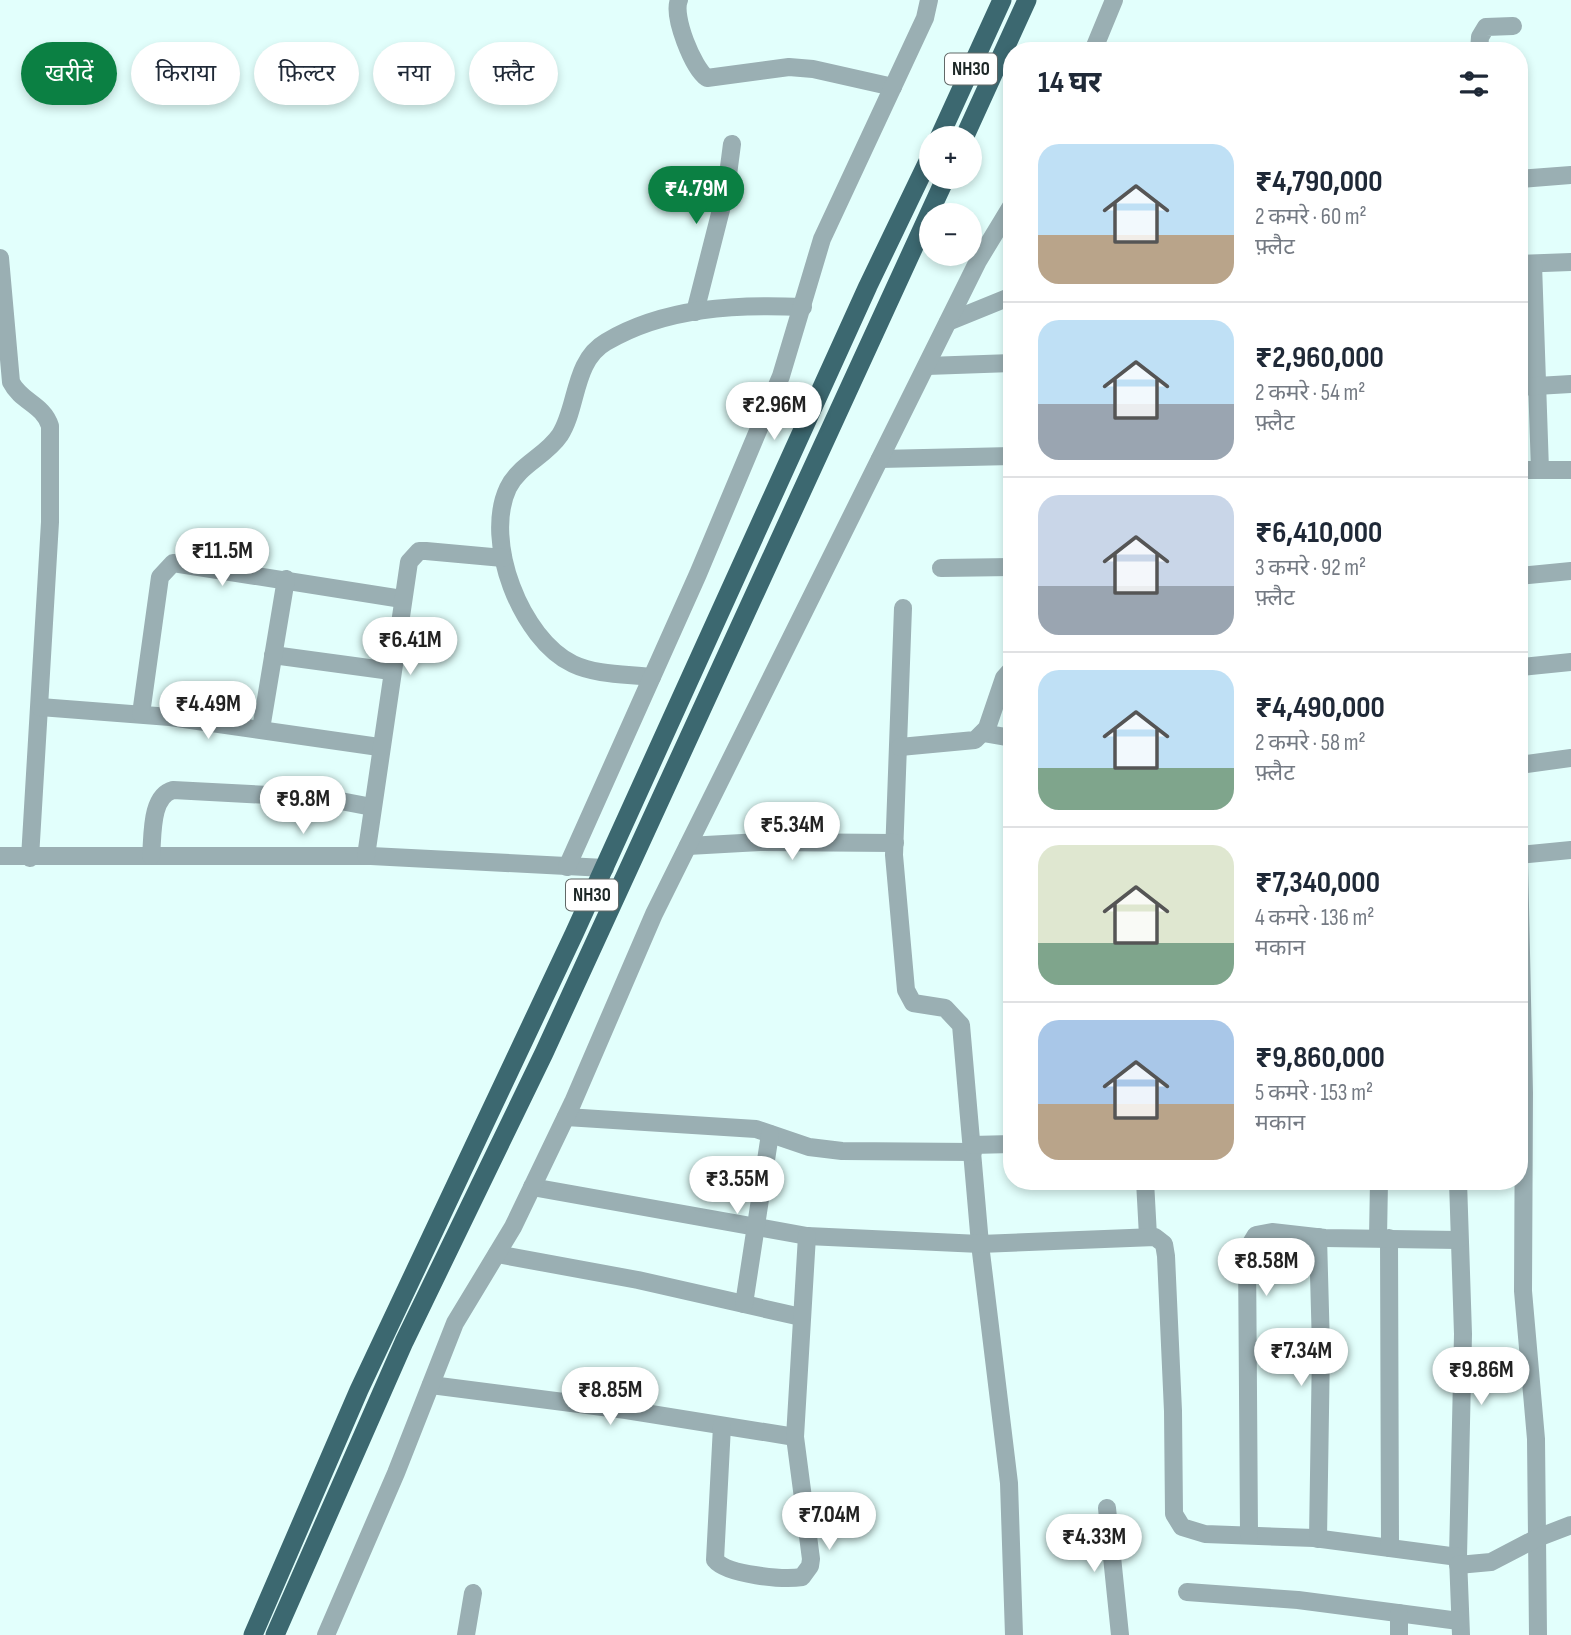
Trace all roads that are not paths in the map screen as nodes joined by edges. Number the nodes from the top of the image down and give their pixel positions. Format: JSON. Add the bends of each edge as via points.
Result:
{"nodes":[{"id":1,"x":679,"y":0,"type":"edge"},
{"id":2,"x":929,"y":0,"type":"edge"},
{"id":3,"x":1002,"y":0,"type":"edge"},
{"id":4,"x":1027,"y":0,"type":"edge"},
{"id":5,"x":1114,"y":0,"type":"edge"},
{"id":6,"x":1513,"y":26,"type":"dead end"},
{"id":7,"x":1008,"y":42,"type":"edge"},
{"id":8,"x":1097,"y":42,"type":"edge"},
{"id":9,"x":1480,"y":42,"type":"edge"},
{"id":10,"x":1003,"y":53,"type":"edge"},
{"id":11,"x":893,"y":87,"type":"junction"},
{"id":12,"x":944,"y":126,"type":"edge"},
{"id":13,"x":969,"y":126,"type":"edge"},
{"id":14,"x":732,"y":144,"type":"dead end"},
{"id":15,"x":1571,"y":175,"type":"edge"},
{"id":16,"x":1528,"y":178,"type":"edge"},
{"id":17,"x":919,"y":180,"type":"edge"},
{"id":18,"x":940,"y":189,"type":"edge"},
{"id":19,"x":1003,"y":221,"type":"edge"},
{"id":20,"x":0,"y":258,"type":"edge"},
{"id":21,"x":1571,"y":262,"type":"edge"},
{"id":22,"x":1528,"y":264,"type":"edge"},
{"id":23,"x":1003,"y":300,"type":"edge"},
{"id":24,"x":803,"y":307,"type":"junction"},
{"id":25,"x":695,"y":312,"type":"junction"},
{"id":26,"x":948,"y":322,"type":"junction"},
{"id":27,"x":1003,"y":363,"type":"edge"},
{"id":28,"x":927,"y":366,"type":"junction"},
{"id":29,"x":1571,"y":384,"type":"edge"},
{"id":30,"x":1528,"y":386,"type":"edge"},
{"id":31,"x":1003,"y":456,"type":"edge"},
{"id":32,"x":880,"y":459,"type":"junction"},
{"id":33,"x":1528,"y":470,"type":"edge"},
{"id":34,"x":1539,"y":470,"type":"junction"},
{"id":35,"x":1571,"y":470,"type":"edge"},
{"id":36,"x":503,"y":558,"type":"junction"},
{"id":37,"x":1003,"y":567,"type":"edge"},
{"id":38,"x":941,"y":568,"type":"dead end"},
{"id":39,"x":1571,"y":572,"type":"edge"},
{"id":40,"x":1528,"y":575,"type":"edge"},
{"id":41,"x":286,"y":579,"type":"junction"},
{"id":42,"x":402,"y":599,"type":"junction"},
{"id":43,"x":903,"y":608,"type":"dead end"},
{"id":44,"x":273,"y":654,"type":"junction"},
{"id":45,"x":1571,"y":662,"type":"edge"},
{"id":46,"x":1528,"y":666,"type":"edge"},
{"id":47,"x":391,"y":671,"type":"junction"},
{"id":48,"x":652,"y":677,"type":"junction"},
{"id":49,"x":1003,"y":681,"type":"edge"},
{"id":50,"x":40,"y":707,"type":"junction"},
{"id":51,"x":141,"y":714,"type":"junction"},
{"id":52,"x":261,"y":729,"type":"junction"},
{"id":53,"x":983,"y":733,"type":"junction"},
{"id":54,"x":1003,"y":736,"type":"edge"},
{"id":55,"x":380,"y":747,"type":"junction"},
{"id":56,"x":900,"y":747,"type":"junction"},
{"id":57,"x":1571,"y":758,"type":"edge"},
{"id":58,"x":1528,"y":764,"type":"edge"},
{"id":59,"x":372,"y":807,"type":"junction"},
{"id":60,"x":894,"y":843,"type":"junction"},
{"id":61,"x":688,"y":846,"type":"junction"},
{"id":62,"x":1571,"y":850,"type":"edge"},
{"id":63,"x":0,"y":856,"type":"edge"},
{"id":64,"x":152,"y":856,"type":"junction"},
{"id":65,"x":366,"y":856,"type":"junction"},
{"id":66,"x":1528,"y":856,"type":"edge"},
{"id":67,"x":30,"y":858,"type":"junction"},
{"id":68,"x":566,"y":866,"type":"junction"},
{"id":69,"x":604,"y":868,"type":"junction"},
{"id":70,"x":565,"y":1117,"type":"junction"},
{"id":71,"x":770,"y":1134,"type":"junction"},
{"id":72,"x":1003,"y":1145,"type":"edge"},
{"id":73,"x":973,"y":1149,"type":"junction"},
{"id":74,"x":532,"y":1186,"type":"junction"},
{"id":75,"x":1145,"y":1190,"type":"edge"},
{"id":76,"x":1379,"y":1190,"type":"edge"},
{"id":77,"x":1458,"y":1190,"type":"edge"},
{"id":78,"x":1524,"y":1190,"type":"edge"},
{"id":79,"x":754,"y":1227,"type":"junction"},
{"id":80,"x":807,"y":1236,"type":"junction"},
{"id":81,"x":1148,"y":1236,"type":"junction"},
{"id":82,"x":1318,"y":1237,"type":"junction"},
{"id":83,"x":1384,"y":1238,"type":"junction"},
{"id":84,"x":1458,"y":1240,"type":"junction"},
{"id":85,"x":980,"y":1244,"type":"junction"},
{"id":86,"x":497,"y":1254,"type":"junction"},
{"id":87,"x":744,"y":1304,"type":"junction"},
{"id":88,"x":801,"y":1317,"type":"junction"},
{"id":89,"x":431,"y":1385,"type":"junction"},
{"id":90,"x":722,"y":1426,"type":"junction"},
{"id":91,"x":795,"y":1437,"type":"junction"},
{"id":92,"x":1107,"y":1508,"type":"dead end"},
{"id":93,"x":1571,"y":1525,"type":"edge"},
{"id":94,"x":1249,"y":1535,"type":"junction"},
{"id":95,"x":1537,"y":1538,"type":"junction"},
{"id":96,"x":1318,"y":1539,"type":"junction"},
{"id":97,"x":1390,"y":1548,"type":"junction"},
{"id":98,"x":1458,"y":1561,"type":"junction"},
{"id":99,"x":1187,"y":1592,"type":"dead end"},
{"id":100,"x":473,"y":1593,"type":"dead end"},
{"id":101,"x":1399,"y":1613,"type":"junction"},
{"id":102,"x":1460,"y":1628,"type":"edge"},
{"id":103,"x":253,"y":1635,"type":"edge"},
{"id":104,"x":275,"y":1635,"type":"edge"},
{"id":105,"x":326,"y":1635,"type":"edge"},
{"id":106,"x":466,"y":1635,"type":"edge"},
{"id":107,"x":1014,"y":1635,"type":"edge"},
{"id":108,"x":1120,"y":1635,"type":"edge"},
{"id":109,"x":1399,"y":1635,"type":"edge"},
{"id":110,"x":1538,"y":1635,"type":"edge"}],
"edges":[{"from":1,"to":11,"type":"street","via":[[676,13],[697,68],[707,78],[789,67]]},
{"from":2,"to":11,"type":"street"},
{"from":3,"to":12,"type":"highway","number":"NH30"},
{"from":4,"to":7,"type":"highway","number":"NH30"},
{"from":5,"to":8,"type":"street"},
{"from":6,"to":9,"type":"street","via":[[1486,27]]},
{"from":10,"to":13,"type":"highway","number":"NH30"},
{"from":11,"to":24,"type":"street","via":[[822,239]]},
{"from":14,"to":25,"type":"street","via":[[726,190]]},
{"from":15,"to":16,"type":"street"},
{"from":17,"to":69,"type":"highway","number":"NH30"},
{"from":18,"to":104,"type":"highway","number":"NH30","via":[[544,1053],[404,1342]]},
{"from":19,"to":26,"type":"street"},
{"from":20,"to":50,"type":"street","via":[[11,382],[46,414],[50,426],[51,522]]},
{"from":21,"to":22,"type":"street"},
{"from":23,"to":26,"type":"street"},
{"from":24,"to":25,"type":"street","via":[[730,306]]},
{"from":24,"to":48,"type":"street","via":[[781,376]]},
{"from":25,"to":36,"type":"street","via":[[623,333],[596,349],[559,437],[509,485],[501,511]]},
{"from":26,"to":28,"type":"street"},
{"from":27,"to":28,"type":"street"},
{"from":28,"to":32,"type":"street"},
{"from":29,"to":30,"type":"street"},
{"from":30,"to":34,"type":"street"},
{"from":31,"to":32,"type":"street"},
{"from":32,"to":61,"type":"street"},
{"from":33,"to":34,"type":"street"},
{"from":34,"to":35,"type":"street"},
{"from":36,"to":42,"type":"street","via":[[419,551],[409,562]]},
{"from":36,"to":48,"type":"street","via":[[527,620],[555,653],[586,668]]},
{"from":37,"to":38,"type":"street"},
{"from":39,"to":40,"type":"street"},
{"from":41,"to":42,"type":"street"},
{"from":41,"to":44,"type":"street"},
{"from":41,"to":51,"type":"street","via":[[180,562],[168,566],[160,577]]},
{"from":42,"to":47,"type":"street"},
{"from":43,"to":56,"type":"street"},
{"from":44,"to":47,"type":"street"},
{"from":44,"to":52,"type":"street"},
{"from":45,"to":46,"type":"street"},
{"from":47,"to":55,"type":"street"},
{"from":48,"to":68,"type":"street"},
{"from":49,"to":53,"type":"street"},
{"from":50,"to":51,"type":"street"},
{"from":50,"to":67,"type":"street"},
{"from":51,"to":52,"type":"street"},
{"from":52,"to":55,"type":"street"},
{"from":53,"to":54,"type":"street"},
{"from":53,"to":56,"type":"street","via":[[963,743]]},
{"from":55,"to":59,"type":"street"},
{"from":56,"to":60,"type":"street"},
{"from":57,"to":58,"type":"street"},
{"from":59,"to":64,"type":"street","via":[[325,798],[173,790],[163,795],[156,810]]},
{"from":59,"to":65,"type":"street"},
{"from":60,"to":61,"type":"street"},
{"from":60,"to":73,"type":"street","via":[[906,990],[913,1003],[945,1008],[961,1025]]},
{"from":61,"to":70,"type":"street"},
{"from":62,"to":66,"type":"street"},
{"from":63,"to":67,"type":"street"},
{"from":64,"to":65,"type":"street"},
{"from":64,"to":67,"type":"street"},
{"from":65,"to":68,"type":"street"},
{"from":68,"to":69,"type":"street"},
{"from":69,"to":103,"type":"highway","number":"NH30","via":[[359,1390]]},
{"from":70,"to":71,"type":"street","via":[[737,1127]]},
{"from":70,"to":74,"type":"street"},
{"from":71,"to":73,"type":"street","via":[[809,1147],[842,1151]]},
{"from":71,"to":79,"type":"street"},
{"from":72,"to":73,"type":"street"},
{"from":73,"to":85,"type":"street"},
{"from":74,"to":79,"type":"street"},
{"from":74,"to":86,"type":"street"},
{"from":75,"to":81,"type":"street"},
{"from":76,"to":83,"type":"street"},
{"from":77,"to":84,"type":"street"},
{"from":78,"to":95,"type":"street","via":[[1523,1291],[1534,1416]]},
{"from":79,"to":80,"type":"street"},
{"from":79,"to":87,"type":"street"},
{"from":80,"to":85,"type":"street"},
{"from":80,"to":88,"type":"street"},
{"from":81,"to":85,"type":"street"},
{"from":81,"to":94,"type":"street","via":[[1164,1244],[1166,1256],[1174,1514],[1182,1527],[1191,1531]]},
{"from":82,"to":83,"type":"street"},
{"from":82,"to":94,"type":"street","via":[[1264,1232],[1256,1235],[1248,1250]]},
{"from":82,"to":96,"type":"street"},
{"from":83,"to":84,"type":"street"},
{"from":83,"to":97,"type":"street"},
{"from":84,"to":98,"type":"street","via":[[1464,1335]]},
{"from":85,"to":107,"type":"street","via":[[1009,1483]]},
{"from":86,"to":87,"type":"street"},
{"from":86,"to":89,"type":"street","via":[[456,1324]]},
{"from":87,"to":88,"type":"street"},
{"from":88,"to":91,"type":"street"},
{"from":89,"to":90,"type":"street"},
{"from":89,"to":105,"type":"street"},
{"from":90,"to":91,"type":"street"},
{"from":90,"to":91,"type":"street","via":[[716,1560],[728,1569],[790,1578],[807,1573],[811,1559]]},
{"from":92,"to":108,"type":"street"},
{"from":93,"to":95,"type":"street"},
{"from":94,"to":96,"type":"street"},
{"from":95,"to":98,"type":"street","via":[[1491,1562]]},
{"from":95,"to":110,"type":"street"},
{"from":96,"to":97,"type":"street"},
{"from":97,"to":98,"type":"street"},
{"from":98,"to":102,"type":"street"},
{"from":99,"to":101,"type":"street"},
{"from":100,"to":106,"type":"street"},
{"from":101,"to":102,"type":"street"},
{"from":101,"to":109,"type":"street"}]}
